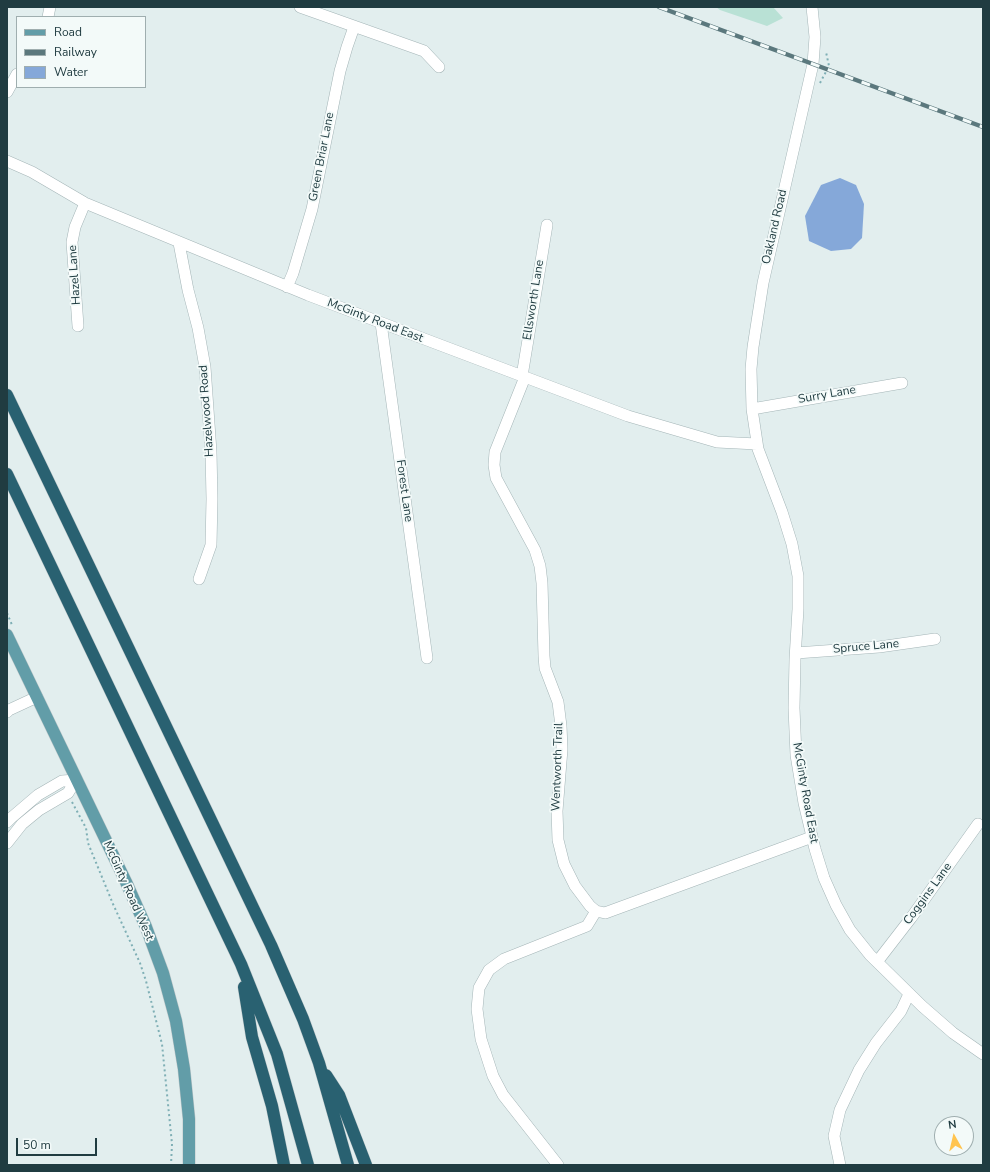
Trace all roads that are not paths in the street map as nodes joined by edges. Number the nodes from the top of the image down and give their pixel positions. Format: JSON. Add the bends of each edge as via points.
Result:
{"nodes":[{"id":1,"x":300,"y":7,"type":"edge"},
{"id":2,"x":812,"y":7,"type":"edge"},
{"id":3,"x":354,"y":27,"type":"junction"},
{"id":4,"x":439,"y":68,"type":"dead end"},
{"id":5,"x":16,"y":76,"type":"edge"},
{"id":6,"x":7,"y":92,"type":"edge"},
{"id":7,"x":7,"y":161,"type":"edge"},
{"id":8,"x":85,"y":203,"type":"junction"},
{"id":9,"x":547,"y":225,"type":"dead end"},
{"id":10,"x":179,"y":243,"type":"junction"},
{"id":11,"x":287,"y":287,"type":"junction"},
{"id":12,"x":381,"y":323,"type":"junction"},
{"id":13,"x":78,"y":326,"type":"dead end"},
{"id":14,"x":523,"y":376,"type":"junction"},
{"id":15,"x":902,"y":383,"type":"dead end"},
{"id":16,"x":7,"y":395,"type":"edge"},
{"id":17,"x":752,"y":409,"type":"junction"},
{"id":18,"x":757,"y":446,"type":"junction"},
{"id":19,"x":7,"y":474,"type":"edge"},
{"id":20,"x":199,"y":579,"type":"dead end"},
{"id":21,"x":7,"y":635,"type":"edge"},
{"id":22,"x":935,"y":639,"type":"dead end"},
{"id":23,"x":796,"y":653,"type":"junction"},
{"id":24,"x":427,"y":658,"type":"dead end"},
{"id":25,"x":37,"y":697,"type":"junction"},
{"id":26,"x":7,"y":712,"type":"edge"},
{"id":27,"x":76,"y":780,"type":"junction"},
{"id":28,"x":7,"y":822,"type":"edge"},
{"id":29,"x":978,"y":824,"type":"dead end"},
{"id":30,"x":812,"y":836,"type":"junction"},
{"id":31,"x":7,"y":843,"type":"edge"},
{"id":32,"x":596,"y":912,"type":"junction"},
{"id":33,"x":877,"y":962,"type":"junction"},
{"id":34,"x":241,"y":964,"type":"junction"},
{"id":35,"x":909,"y":994,"type":"junction"},
{"id":36,"x":983,"y":1054,"type":"edge"},
{"id":37,"x":319,"y":1063,"type":"junction"},
{"id":38,"x":189,"y":1165,"type":"edge"},
{"id":39,"x":284,"y":1165,"type":"edge"},
{"id":40,"x":308,"y":1165,"type":"edge"},
{"id":41,"x":348,"y":1165,"type":"edge"},
{"id":42,"x":366,"y":1165,"type":"edge"},
{"id":43,"x":558,"y":1165,"type":"edge"},
{"id":44,"x":840,"y":1165,"type":"edge"}],
"edges":[{"from":1,"to":3,"type":"street"},
{"from":2,"to":17,"type":"street","name":"Oakland Road","via":[[815,36],[813,64],[762,283],[751,369]]},
{"from":3,"to":4,"type":"street","via":[[424,51]]},
{"from":3,"to":11,"type":"street","name":"Green Briar Lane","via":[[340,71],[312,210]]},
{"from":5,"to":6,"type":"street"},
{"from":7,"to":8,"type":"street","name":"McGinty Road East","via":[[32,172]]},
{"from":8,"to":10,"type":"street","name":"McGinty Road East"},
{"from":8,"to":13,"type":"street","name":"Hazel Lane","via":[[72,242]]},
{"from":9,"to":14,"type":"street","name":"Ellsworth Lane"},
{"from":10,"to":11,"type":"street","name":"McGinty Road East"},
{"from":10,"to":20,"type":"street","name":"Hazelwood Road","via":[[204,367],[211,452],[211,545]]},
{"from":11,"to":12,"type":"street","name":"McGinty Road East"},
{"from":12,"to":14,"type":"street","name":"McGinty Road East"},
{"from":12,"to":24,"type":"street","name":"Forest Lane"},
{"from":14,"to":18,"type":"street","name":"McGinty Road East","via":[[636,418],[717,442]]},
{"from":14,"to":32,"type":"street","name":"Wentworth Trail","via":[[495,452],[494,465],[496,478],[535,550],[540,566],[544,662],[558,702],[561,726],[558,840],[564,864],[575,886]]},
{"from":15,"to":17,"type":"street","name":"Surry Lane"},
{"from":16,"to":37,"type":"highway","via":[[271,945]]},
{"from":17,"to":18,"type":"street","name":"Oakland Road"},
{"from":18,"to":23,"type":"street","name":"McGinty Road East","via":[[792,544],[798,576]]},
{"from":19,"to":34,"type":"highway"},
{"from":21,"to":25,"type":"main road","name":"McGinty Road West"},
{"from":22,"to":23,"type":"street","name":"Spruce Lane","via":[[879,647]]},
{"from":23,"to":30,"type":"street","name":"McGinty Road East","via":[[796,755]]},
{"from":25,"to":26,"type":"street"},
{"from":25,"to":27,"type":"main road","name":"McGinty Road West"},
{"from":27,"to":28,"type":"street","via":[[62,781],[38,795]]},
{"from":27,"to":31,"type":"street","via":[[68,793],[38,810],[22,824]]},
{"from":27,"to":38,"type":"main road","name":"McGinty Road West","via":[[126,882],[163,973],[176,1021],[184,1069],[189,1118]]},
{"from":29,"to":33,"type":"street","name":"Coggins Lane"},
{"from":30,"to":32,"type":"street","via":[[613,911]]},
{"from":30,"to":33,"type":"street","name":"McGinty Road East","via":[[824,878],[836,905],[850,930]]},
{"from":32,"to":43,"type":"street","via":[[587,926],[504,959],[489,970],[479,988],[477,1009],[481,1039],[493,1076],[502,1095]]},
{"from":33,"to":35,"type":"street","name":"McGinty Road East"},
{"from":34,"to":39,"type":"highway","via":[[252,1037],[272,1106]]},
{"from":34,"to":40,"type":"highway","via":[[277,1054]]},
{"from":35,"to":36,"type":"street","name":"McGinty Road East","via":[[953,1033]]},
{"from":35,"to":44,"type":"street","via":[[901,1011],[859,1070],[840,1110],[834,1136]]},
{"from":37,"to":41,"type":"highway"},
{"from":37,"to":42,"type":"highway","via":[[339,1095]]}]}
